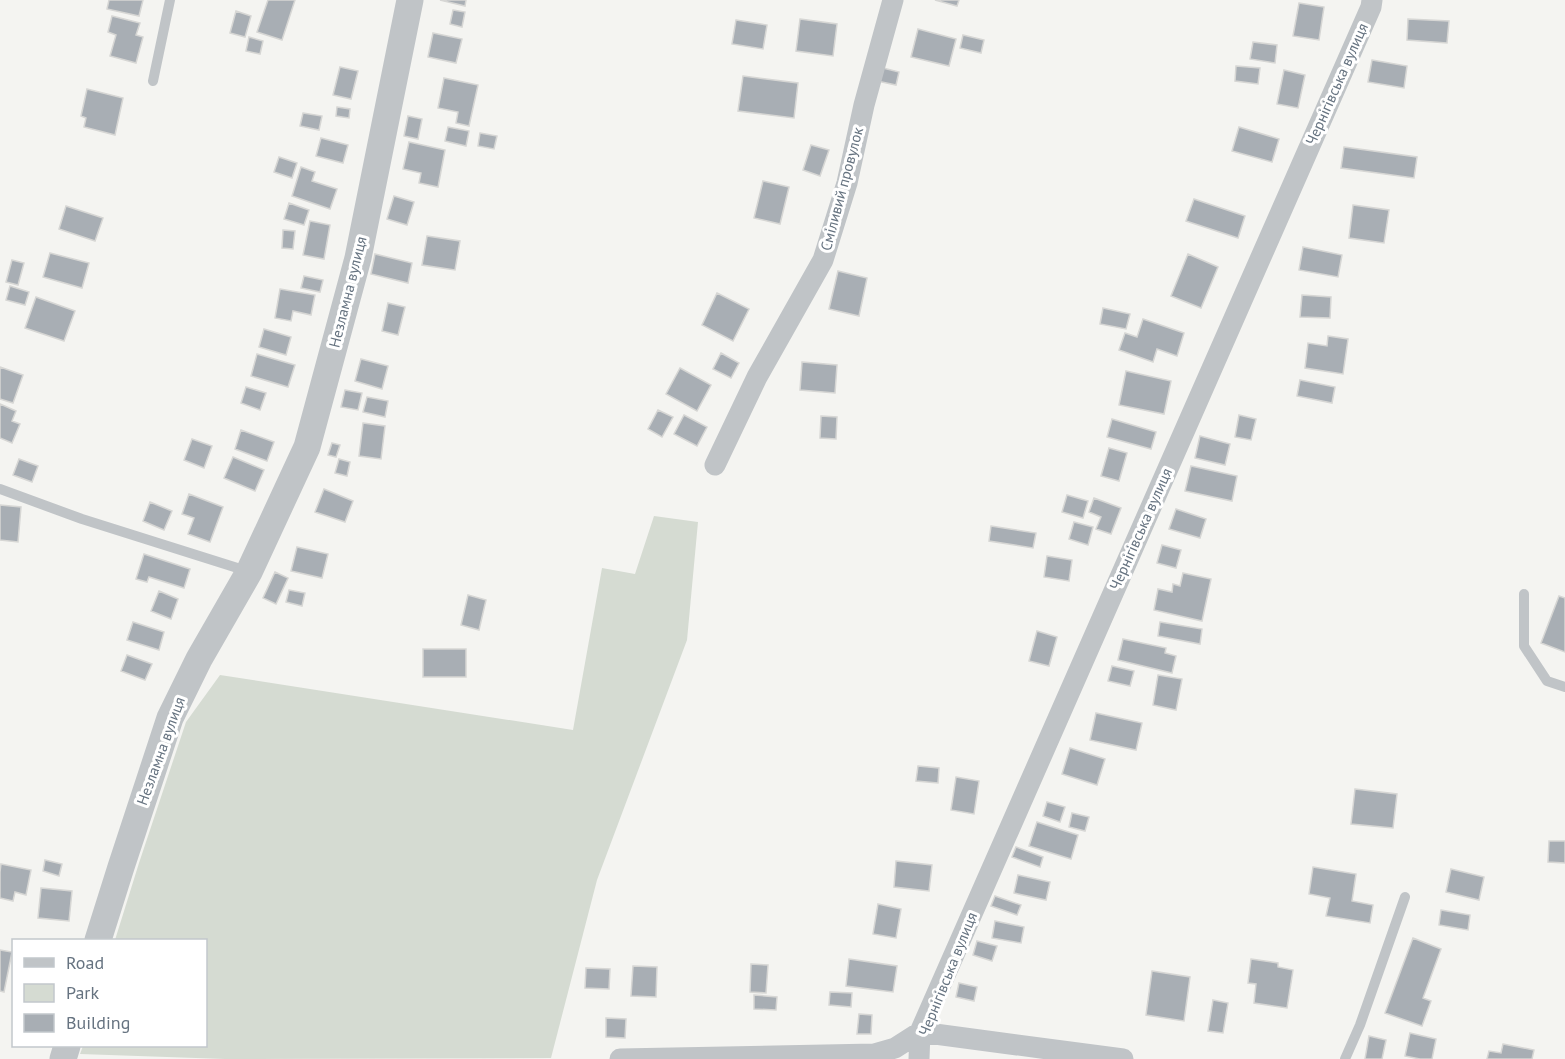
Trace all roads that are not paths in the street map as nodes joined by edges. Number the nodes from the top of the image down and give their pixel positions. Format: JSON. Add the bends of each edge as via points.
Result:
{"nodes":[{"id":1,"x":170,"y":0,"type":"edge"},
{"id":2,"x":410,"y":0,"type":"edge"},
{"id":3,"x":893,"y":0,"type":"edge"},
{"id":4,"x":1372,"y":0,"type":"edge"},
{"id":5,"x":153,"y":81,"type":"dead end"},
{"id":6,"x":715,"y":465,"type":"dead end"},
{"id":7,"x":0,"y":489,"type":"edge"},
{"id":8,"x":249,"y":572,"type":"junction"},
{"id":9,"x":1524,"y":594,"type":"dead end"},
{"id":10,"x":1565,"y":687,"type":"edge"},
{"id":11,"x":1405,"y":897,"type":"dead end"},
{"id":12,"x":98,"y":939,"type":"edge"},
{"id":13,"x":920,"y":1032,"type":"junction"},
{"id":14,"x":620,"y":1059,"type":"edge"},
{"id":15,"x":919,"y":1059,"type":"edge"},
{"id":16,"x":1124,"y":1059,"type":"edge"},
{"id":17,"x":1345,"y":1059,"type":"edge"}],
"edges":[{"from":1,"to":5,"type":"lane"},
{"from":2,"to":8,"type":"street","name":"Незламна вулиця","via":[[358,258],[307,447]]},
{"from":3,"to":6,"type":"street","name":"Сміливий провулок","via":[[847,183],[823,260],[757,377]]},
{"from":4,"to":13,"type":"street","name":"Чернігівська вулиця"},
{"from":7,"to":8,"type":"lane"},
{"from":8,"to":12,"type":"street","name":"Незламна вулиця","via":[[199,658],[170,718]]},
{"from":9,"to":10,"type":"lane","via":[[1524,646],[1547,681]]},
{"from":11,"to":17,"type":"lane"},
{"from":13,"to":14,"type":"street","via":[[895,1048],[874,1054]]},
{"from":13,"to":15,"type":"street","name":"Чернігівська вулиця"},
{"from":13,"to":16,"type":"street"}]}
